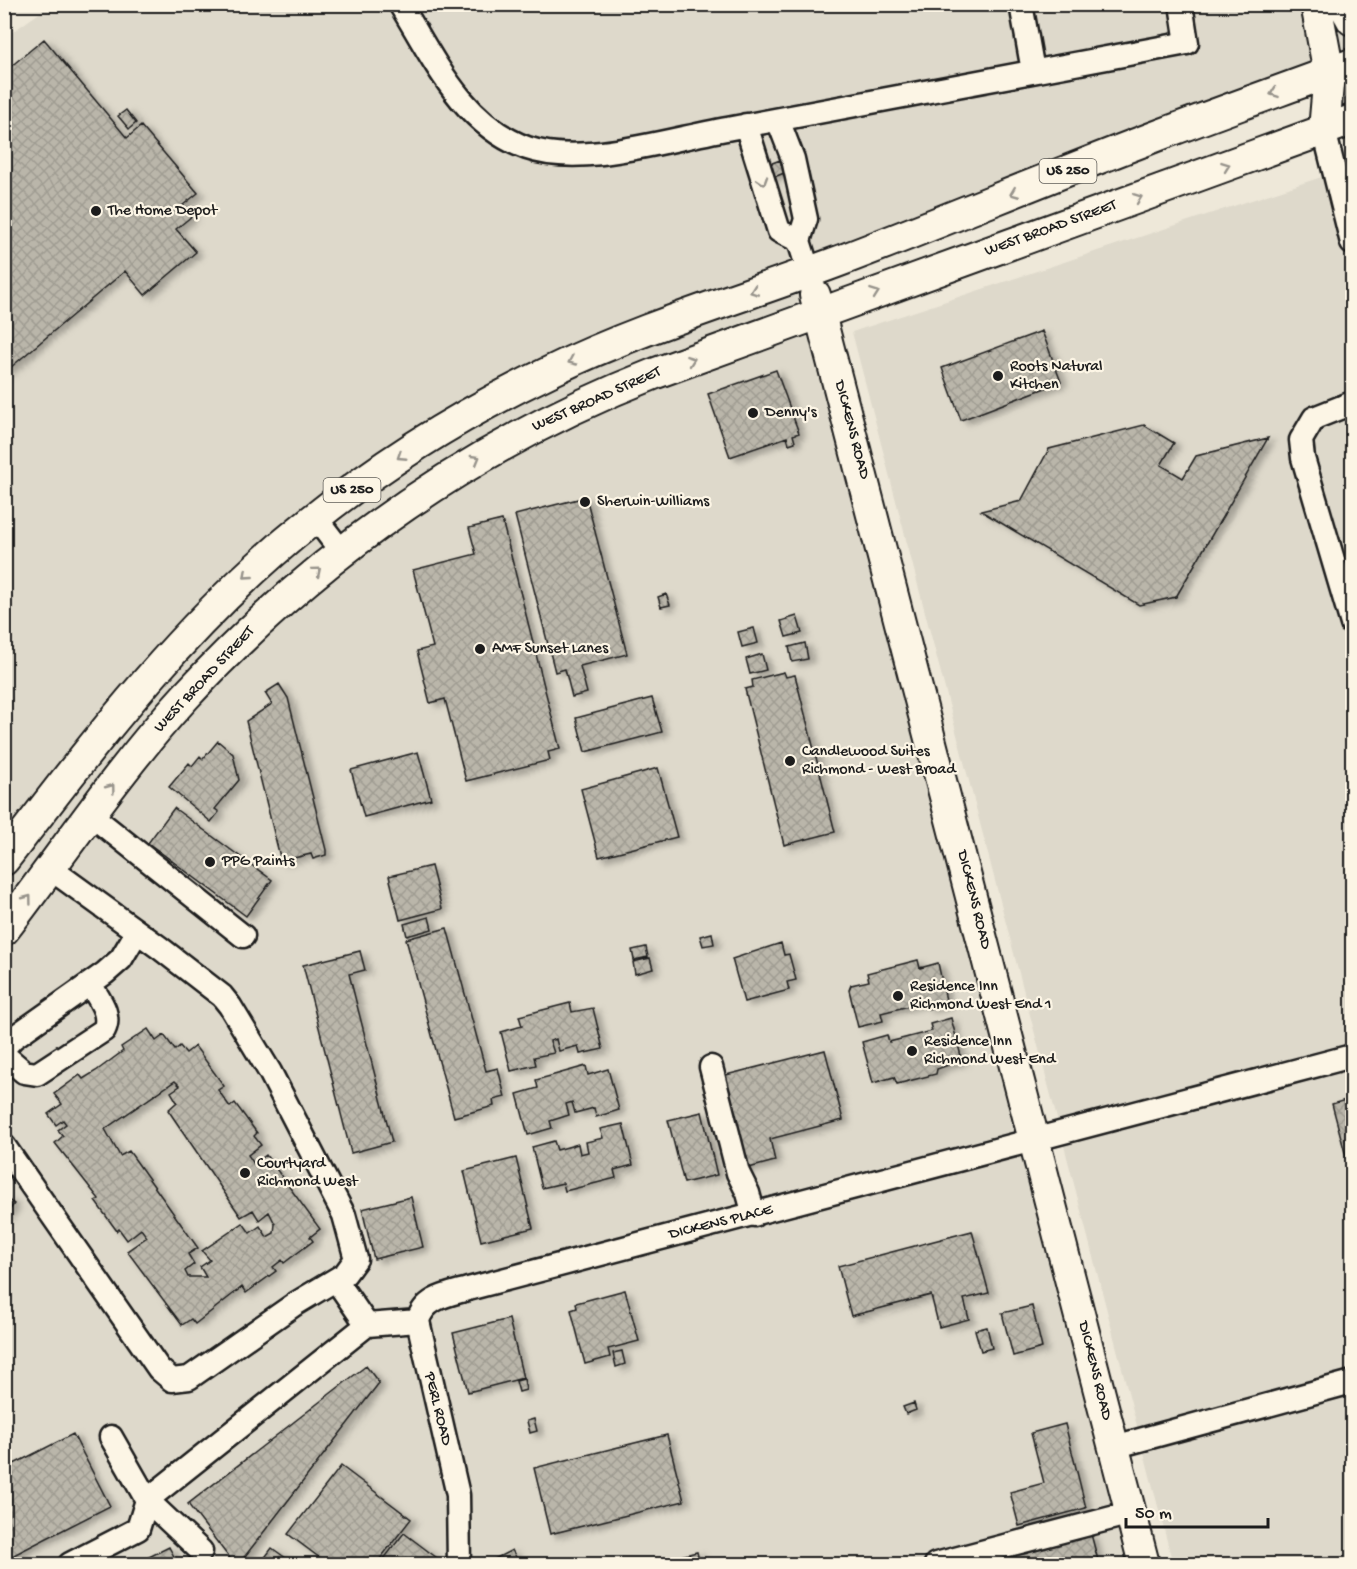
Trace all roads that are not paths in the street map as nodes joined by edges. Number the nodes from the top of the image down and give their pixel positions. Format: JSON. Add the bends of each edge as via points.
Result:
{"nodes":[{"id":1,"x":400,"y":4,"type":"edge"},
{"id":2,"x":1022,"y":4,"type":"edge"},
{"id":3,"x":1180,"y":4,"type":"edge"},
{"id":4,"x":1316,"y":4,"type":"edge"},
{"id":5,"x":1343,"y":4,"type":"edge"},
{"id":6,"x":1353,"y":20,"type":"edge"},
{"id":7,"x":1341,"y":68,"type":"edge"},
{"id":8,"x":1033,"y":71,"type":"junction"},
{"id":9,"x":1353,"y":115,"type":"edge"},
{"id":10,"x":778,"y":120,"type":"junction"},
{"id":11,"x":1353,"y":120,"type":"edge"},
{"id":12,"x":746,"y":125,"type":"junction"},
{"id":13,"x":1324,"y":130,"type":"junction"},
{"id":14,"x":799,"y":241,"type":"junction"},
{"id":15,"x":1353,"y":243,"type":"edge"},
{"id":16,"x":809,"y":272,"type":"junction"},
{"id":17,"x":820,"y":313,"type":"junction"},
{"id":18,"x":1353,"y":403,"type":"edge"},
{"id":19,"x":315,"y":517,"type":"junction"},
{"id":20,"x":341,"y":551,"type":"junction"},
{"id":21,"x":1353,"y":624,"type":"edge"},
{"id":22,"x":91,"y":815,"type":"junction"},
{"id":23,"x":11,"y":851,"type":"edge"},
{"id":24,"x":51,"y":869,"type":"junction"},
{"id":25,"x":4,"y":930,"type":"edge"},
{"id":26,"x":137,"y":932,"type":"junction"},
{"id":27,"x":243,"y":936,"type":"dead end"},
{"id":28,"x":90,"y":984,"type":"junction"},
{"id":29,"x":4,"y":1048,"type":"edge"},
{"id":30,"x":4,"y":1055,"type":"edge"},
{"id":31,"x":1353,"y":1056,"type":"edge"},
{"id":32,"x":711,"y":1067,"type":"dead end"},
{"id":33,"x":1035,"y":1142,"type":"junction"},
{"id":34,"x":4,"y":1146,"type":"edge"},
{"id":35,"x":754,"y":1215,"type":"junction"},
{"id":36,"x":336,"y":1280,"type":"junction"},
{"id":37,"x":418,"y":1321,"type":"junction"},
{"id":38,"x":367,"y":1324,"type":"junction"},
{"id":39,"x":1353,"y":1382,"type":"edge"},
{"id":40,"x":111,"y":1437,"type":"dead end"},
{"id":41,"x":1114,"y":1447,"type":"junction"},
{"id":42,"x":147,"y":1500,"type":"junction"},
{"id":43,"x":1131,"y":1513,"type":"junction"},
{"id":44,"x":201,"y":1551,"type":"dead end"},
{"id":45,"x":70,"y":1564,"type":"edge"},
{"id":46,"x":459,"y":1564,"type":"edge"},
{"id":47,"x":936,"y":1564,"type":"edge"},
{"id":48,"x":1144,"y":1564,"type":"edge"}],
"edges":[{"from":1,"to":12,"type":"street","via":[[451,86],[476,117],[500,136],[525,147],[570,156]]},
{"from":2,"to":8,"type":"street"},
{"from":3,"to":8,"type":"street","via":[[1187,43]]},
{"from":4,"to":7,"type":"main road"},
{"from":5,"to":6,"type":"main road"},
{"from":7,"to":9,"type":"main road"},
{"from":7,"to":13,"type":"main road"},
{"from":7,"to":16,"type":"main road","number":"US 250","one_way":true},
{"from":8,"to":10,"type":"street"},
{"from":10,"to":12,"type":"street"},
{"from":10,"to":14,"type":"street","via":[[793,159],[806,219]]},
{"from":11,"to":13,"type":"main road","name":"WEST BROAD STREET","number":"US 250"},
{"from":12,"to":14,"type":"street","one_way":true,"via":[[779,231]]},
{"from":13,"to":15,"type":"street"},
{"from":17,"to":13,"type":"main road","name":"WEST BROAD STREET","number":"US 250","one_way":true},
{"from":14,"to":16,"type":"street"},
{"from":16,"to":17,"type":"main road","name":"DICKENS ROAD"},
{"from":16,"to":19,"type":"main road","number":"US 250","one_way":true,"via":[[632,336],[550,371],[429,438]]},
{"from":20,"to":17,"type":"main road","name":"WEST BROAD STREET","number":"US 250","one_way":true,"via":[[447,477],[561,414],[656,373]]},
{"from":17,"to":33,"type":"main road","name":"DICKENS ROAD"},
{"from":18,"to":21,"type":"street","via":[[1314,418],[1301,440]]},
{"from":19,"to":20,"type":"street"},
{"from":19,"to":23,"type":"main road","number":"US 250","one_way":true,"via":[[238,583],[169,653],[119,710]]},
{"from":22,"to":20,"type":"main road","name":"WEST BROAD STREET","number":"US 250","one_way":true,"via":[[184,698],[279,604]]},
{"from":22,"to":24,"type":"main road","name":"WEST BROAD STREET","number":"US 250"},
{"from":22,"to":27,"type":"street"},
{"from":23,"to":24,"type":"main road"},
{"from":25,"to":24,"type":"main road","name":"WEST BROAD STREET","number":"US 250","one_way":true},
{"from":24,"to":26,"type":"street"},
{"from":26,"to":28,"type":"street","via":[[121,959]]},
{"from":26,"to":36,"type":"street","via":[[222,996],[270,1072],[344,1215],[355,1249],[356,1259],[351,1268]]},
{"from":28,"to":29,"type":"street"},
{"from":28,"to":30,"type":"street","via":[[105,1010],[104,1030],[36,1074],[24,1072]]},
{"from":31,"to":33,"type":"street","name":"DICKENS PLACE"},
{"from":32,"to":35,"type":"street","via":[[738,1173]]},
{"from":33,"to":35,"type":"street","name":"DICKENS PLACE"},
{"from":33,"to":41,"type":"main road","name":"DICKENS ROAD"},
{"from":34,"to":36,"type":"street","via":[[159,1370],[172,1380],[189,1378]]},
{"from":35,"to":37,"type":"street","name":"DICKENS PLACE","via":[[443,1296],[424,1307]]},
{"from":36,"to":38,"type":"street"},
{"from":37,"to":38,"type":"street"},
{"from":37,"to":46,"type":"street","name":"PERL ROAD","via":[[458,1496]]},
{"from":38,"to":42,"type":"street"},
{"from":39,"to":41,"type":"street"},
{"from":40,"to":42,"type":"street"},
{"from":41,"to":43,"type":"main road","name":"DICKENS ROAD"},
{"from":42,"to":44,"type":"street"},
{"from":42,"to":45,"type":"street","via":[[138,1529]]},
{"from":43,"to":47,"type":"street"},
{"from":43,"to":48,"type":"main road","name":"DICKENS ROAD"}]}
